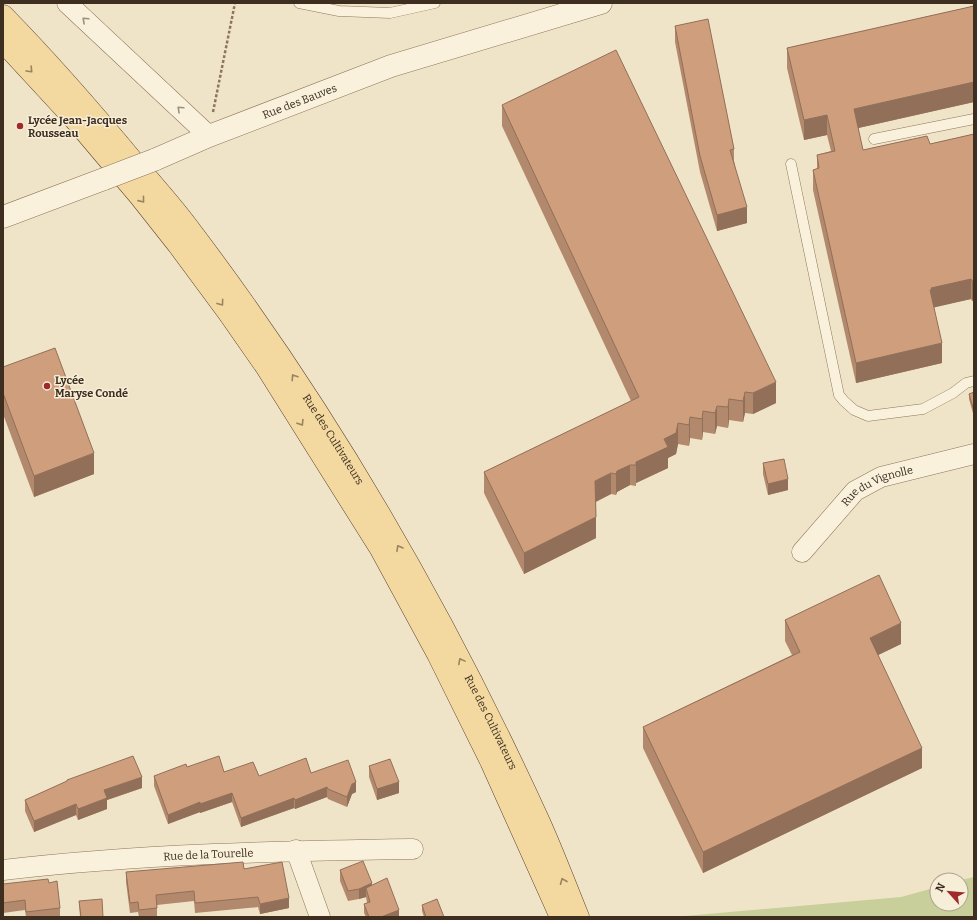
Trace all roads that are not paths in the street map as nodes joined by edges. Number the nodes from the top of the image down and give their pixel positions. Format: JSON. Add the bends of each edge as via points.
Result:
{"nodes":[{"id":1,"x":67,"y":3,"type":"edge"},
{"id":2,"x":299,"y":3,"type":"edge"},
{"id":3,"x":435,"y":3,"type":"edge"},
{"id":4,"x":602,"y":3,"type":"edge"},
{"id":5,"x":3,"y":16,"type":"edge"},
{"id":6,"x":3,"y":41,"type":"edge"},
{"id":7,"x":974,"y":119,"type":"edge"},
{"id":8,"x":209,"y":136,"type":"junction"},
{"id":9,"x":874,"y":139,"type":"dead end"},
{"id":10,"x":791,"y":164,"type":"dead end"},
{"id":11,"x":3,"y":217,"type":"edge"},
{"id":12,"x":974,"y":381,"type":"edge"},
{"id":13,"x":974,"y":454,"type":"edge"},
{"id":14,"x":802,"y":552,"type":"dead end"},
{"id":15,"x":296,"y":850,"type":"junction"},
{"id":16,"x":413,"y":850,"type":"dead end"},
{"id":17,"x":3,"y":870,"type":"edge"},
{"id":18,"x":320,"y":917,"type":"edge"},
{"id":19,"x":561,"y":917,"type":"edge"},
{"id":20,"x":578,"y":917,"type":"edge"}],
"edges":[{"from":8,"to":1,"type":"street","one_way":true},
{"from":2,"to":3,"type":"lane","via":[[339,11],[390,13]]},
{"from":4,"to":8,"type":"street","name":"Rue des Bauves","via":[[391,66]]},
{"from":20,"to":5,"type":"main road","name":"Rue des Cultivateurs","one_way":true,"via":[[540,825],[475,687],[406,560],[318,416],[261,329],[190,231],[108,131]]},
{"from":6,"to":19,"type":"main road","name":"Rue des Cultivateurs","one_way":true,"via":[[75,119],[140,196],[266,366],[381,549],[438,654],[491,761]]},
{"from":7,"to":9,"type":"lane"},
{"from":8,"to":11,"type":"street","name":"Rue des Bauves","bridge":true,"via":[[104,180]]},
{"from":10,"to":12,"type":"lane","via":[[839,395],[844,401],[854,410],[868,416],[923,409],[966,383]]},
{"from":13,"to":14,"type":"street","name":"Rue du Vignolle","via":[[881,477],[855,491]]},
{"from":15,"to":16,"type":"street","name":"Rue de la Tourelle"},
{"from":15,"to":17,"type":"street","name":"Rue de la Tourelle","via":[[62,863]]},
{"from":15,"to":18,"type":"street"}]}
